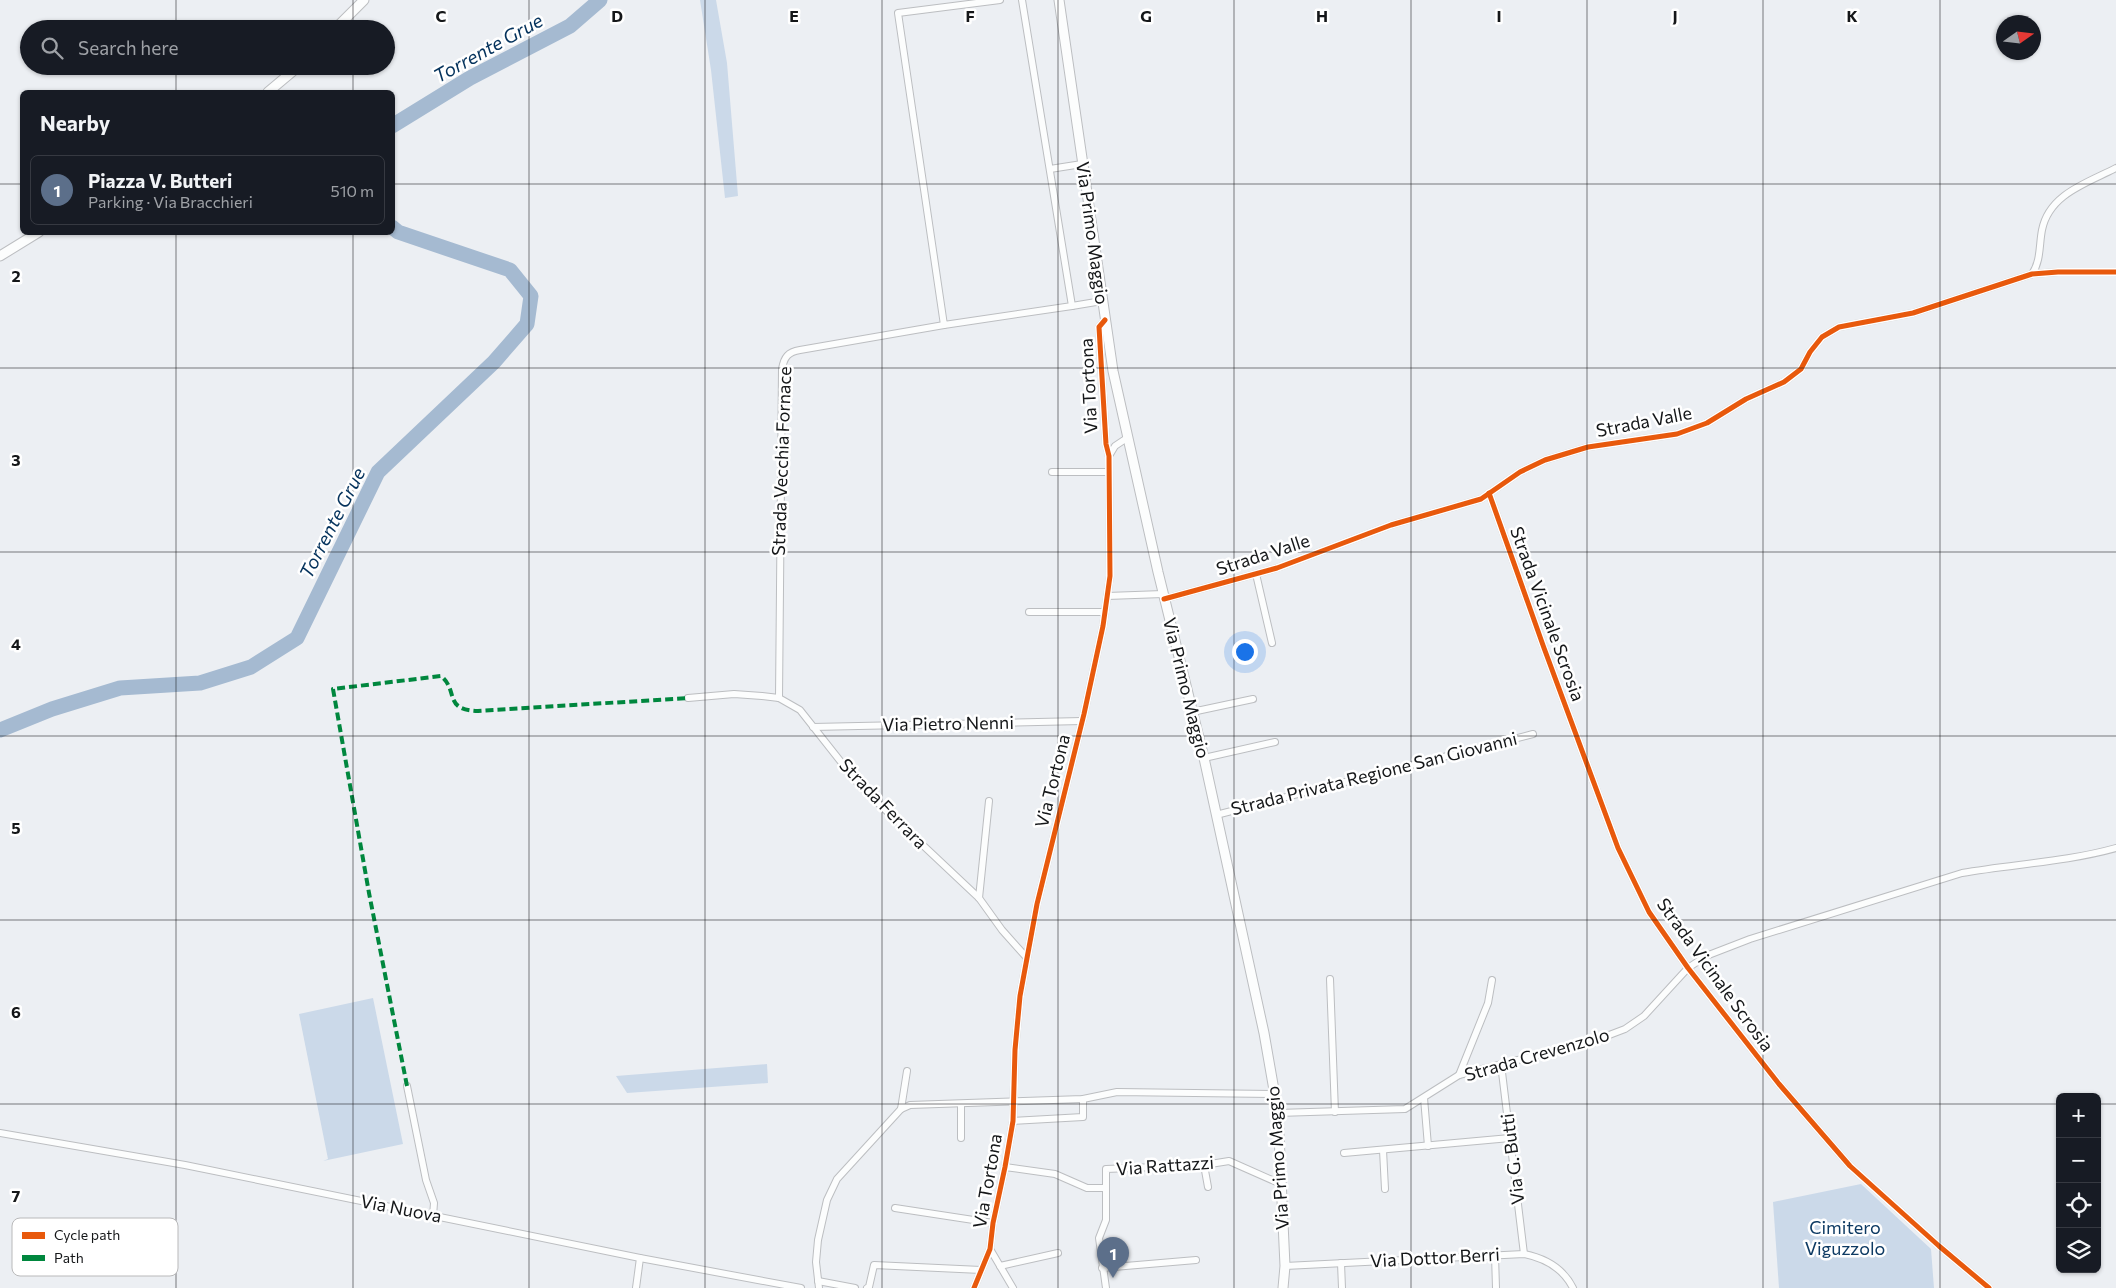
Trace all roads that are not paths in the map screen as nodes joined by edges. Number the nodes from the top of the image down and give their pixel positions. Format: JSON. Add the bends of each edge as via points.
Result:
{"nodes":[{"id":1,"x":364,"y":0,"type":"edge"},
{"id":2,"x":1000,"y":0,"type":"edge"},
{"id":3,"x":1022,"y":0,"type":"edge"},
{"id":4,"x":1059,"y":0,"type":"edge"},
{"id":5,"x":344,"y":20,"type":"edge"},
{"id":6,"x":288,"y":75,"type":"edge"},
{"id":7,"x":270,"y":90,"type":"edge"},
{"id":8,"x":1082,"y":164,"type":"junction"},
{"id":9,"x":2116,"y":168,"type":"edge"},
{"id":10,"x":1050,"y":169,"type":"junction"},
{"id":11,"x":34,"y":235,"type":"edge"},
{"id":12,"x":0,"y":256,"type":"edge"},
{"id":13,"x":2116,"y":272,"type":"edge"},
{"id":14,"x":2032,"y":274,"type":"junction"},
{"id":15,"x":1102,"y":301,"type":"junction"},
{"id":16,"x":1072,"y":306,"type":"junction"},
{"id":17,"x":1105,"y":320,"type":"junction"},
{"id":18,"x":944,"y":325,"type":"junction"},
{"id":19,"x":1127,"y":438,"type":"junction"},
{"id":20,"x":1109,"y":456,"type":"junction"},
{"id":21,"x":1052,"y":472,"type":"dead end"},
{"id":22,"x":1109,"y":472,"type":"junction"},
{"id":23,"x":1489,"y":493,"type":"junction"},
{"id":24,"x":1256,"y":574,"type":"junction"},
{"id":25,"x":1107,"y":596,"type":"junction"},
{"id":26,"x":1164,"y":597,"type":"junction"},
{"id":27,"x":1029,"y":612,"type":"dead end"},
{"id":28,"x":1105,"y":612,"type":"junction"},
{"id":29,"x":1272,"y":643,"type":"dead end"},
{"id":30,"x":688,"y":698,"type":"dead end"},
{"id":31,"x":779,"y":698,"type":"junction"},
{"id":32,"x":1253,"y":699,"type":"dead end"},
{"id":33,"x":1192,"y":712,"type":"junction"},
{"id":34,"x":1082,"y":721,"type":"junction"},
{"id":35,"x":813,"y":728,"type":"junction"},
{"id":36,"x":1533,"y":734,"type":"dead end"},
{"id":37,"x":1275,"y":742,"type":"dead end"},
{"id":38,"x":1204,"y":758,"type":"junction"},
{"id":39,"x":990,"y":801,"type":"dead end"},
{"id":40,"x":1216,"y":815,"type":"junction"},
{"id":41,"x":2116,"y":848,"type":"edge"},
{"id":42,"x":979,"y":898,"type":"junction"},
{"id":43,"x":1026,"y":958,"type":"junction"},
{"id":44,"x":1688,"y":968,"type":"junction"},
{"id":45,"x":1330,"y":979,"type":"dead end"},
{"id":46,"x":1492,"y":980,"type":"dead end"},
{"id":47,"x":1501,"y":1064,"type":"junction"},
{"id":48,"x":907,"y":1072,"type":"dead end"},
{"id":49,"x":1459,"y":1075,"type":"junction"},
{"id":50,"x":407,"y":1086,"type":"dead end"},
{"id":51,"x":1275,"y":1094,"type":"junction"},
{"id":52,"x":1424,"y":1098,"type":"junction"},
{"id":53,"x":1083,"y":1099,"type":"junction"},
{"id":54,"x":1013,"y":1102,"type":"junction"},
{"id":55,"x":961,"y":1104,"type":"junction"},
{"id":56,"x":901,"y":1108,"type":"junction"},
{"id":57,"x":1335,"y":1112,"type":"junction"},
{"id":58,"x":1278,"y":1113,"type":"junction"},
{"id":59,"x":1013,"y":1121,"type":"junction"},
{"id":60,"x":0,"y":1133,"type":"edge"},
{"id":61,"x":961,"y":1138,"type":"dead end"},
{"id":62,"x":1510,"y":1138,"type":"junction"},
{"id":63,"x":1428,"y":1146,"type":"junction"},
{"id":64,"x":1383,"y":1150,"type":"junction"},
{"id":65,"x":1344,"y":1153,"type":"dead end"},
{"id":66,"x":1204,"y":1165,"type":"junction"},
{"id":67,"x":1005,"y":1167,"type":"junction"},
{"id":68,"x":1281,"y":1184,"type":"junction"},
{"id":69,"x":1106,"y":1188,"type":"junction"},
{"id":70,"x":1208,"y":1188,"type":"dead end"},
{"id":71,"x":1385,"y":1189,"type":"dead end"},
{"id":72,"x":895,"y":1208,"type":"dead end"},
{"id":73,"x":433,"y":1216,"type":"junction"},
{"id":74,"x":993,"y":1223,"type":"junction"},
{"id":75,"x":990,"y":1249,"type":"junction"},
{"id":76,"x":1058,"y":1254,"type":"dead end"},
{"id":77,"x":1524,"y":1254,"type":"junction"},
{"id":78,"x":1495,"y":1255,"type":"junction"},
{"id":79,"x":640,"y":1258,"type":"junction"},
{"id":80,"x":1196,"y":1260,"type":"dead end"},
{"id":81,"x":1341,"y":1263,"type":"junction"},
{"id":82,"x":1000,"y":1266,"type":"junction"},
{"id":83,"x":1284,"y":1266,"type":"junction"},
{"id":84,"x":1102,"y":1268,"type":"junction"},
{"id":85,"x":981,"y":1270,"type":"junction"},
{"id":86,"x":819,"y":1285,"type":"edge"},
{"id":87,"x":636,"y":1288,"type":"edge"},
{"id":88,"x":801,"y":1288,"type":"edge"},
{"id":89,"x":855,"y":1288,"type":"edge"},
{"id":90,"x":867,"y":1288,"type":"edge"},
{"id":91,"x":974,"y":1288,"type":"edge"},
{"id":92,"x":1013,"y":1288,"type":"edge"},
{"id":93,"x":1106,"y":1288,"type":"edge"},
{"id":94,"x":1283,"y":1288,"type":"edge"},
{"id":95,"x":1342,"y":1288,"type":"edge"},
{"id":96,"x":1496,"y":1288,"type":"edge"},
{"id":97,"x":1573,"y":1288,"type":"edge"},
{"id":98,"x":1989,"y":1288,"type":"edge"}],
"edges":[{"from":1,"to":5,"type":"main road"},
{"from":2,"to":18,"type":"street","via":[[898,13]]},
{"from":3,"to":10,"type":"street"},
{"from":4,"to":8,"type":"main road","name":"Via Primo Maggio"},
{"from":6,"to":7,"type":"main road"},
{"from":8,"to":10,"type":"street"},
{"from":8,"to":15,"type":"main road","name":"Via Primo Maggio"},
{"from":9,"to":14,"type":"street","via":[[2059,198],[2048,212],[2042,228],[2037,267]]},
{"from":10,"to":16,"type":"street"},
{"from":11,"to":12,"type":"main road"},
{"from":13,"to":14,"type":"street","name":"Strada Valle"},
{"from":14,"to":23,"type":"street","name":"Strada Valle","via":[[1914,313],[1839,327],[1822,337],[1800,369],[1784,382],[1707,424],[1677,434],[1588,447],[1545,460]]},
{"from":15,"to":16,"type":"street","name":"Strada Vecchia Fornace"},
{"from":15,"to":17,"type":"main road","name":"Via Primo Maggio"},
{"from":16,"to":18,"type":"street","name":"Strada Vecchia Fornace"},
{"from":17,"to":19,"type":"main road","name":"Via Primo Maggio"},
{"from":17,"to":20,"type":"street","name":"Via Tortona","via":[[1099,327]]},
{"from":18,"to":31,"type":"street","name":"Strada Vecchia Fornace","via":[[800,350],[786,357],[782,368]]},
{"from":19,"to":20,"type":"street","name":"Via Tortona","via":[[1115,446]]},
{"from":19,"to":26,"type":"main road","name":"Via Primo Maggio"},
{"from":20,"to":22,"type":"street","name":"Via Tortona"},
{"from":21,"to":22,"type":"street"},
{"from":22,"to":25,"type":"street","name":"Via Tortona","via":[[1111,534]]},
{"from":23,"to":24,"type":"street","name":"Strada Valle","via":[[1481,499],[1391,525]]},
{"from":23,"to":44,"type":"street","name":"Strada Vicinale Scrosia","via":[[1618,848],[1650,912]]},
{"from":24,"to":26,"type":"street","name":"Strada Valle"},
{"from":24,"to":29,"type":"street"},
{"from":25,"to":26,"type":"street","name":"Strada Valle"},
{"from":25,"to":28,"type":"street","name":"Via Tortona"},
{"from":26,"to":33,"type":"main road","name":"Via Primo Maggio"},
{"from":27,"to":28,"type":"street"},
{"from":28,"to":34,"type":"street","name":"Via Tortona"},
{"from":30,"to":31,"type":"street","name":"Strada Ferrara","via":[[734,694]]},
{"from":31,"to":35,"type":"street","name":"Strada Ferrara","via":[[800,710]]},
{"from":32,"to":33,"type":"street"},
{"from":33,"to":38,"type":"main road","name":"Via Primo Maggio"},
{"from":34,"to":35,"type":"street","name":"Via Pietro Nenni"},
{"from":34,"to":43,"type":"street","name":"Via Tortona"},
{"from":35,"to":42,"type":"street","name":"Strada Ferrara","via":[[860,786]]},
{"from":36,"to":40,"type":"street","name":"Strada Privata Regione San Giovanni"},
{"from":37,"to":38,"type":"street"},
{"from":38,"to":40,"type":"main road","name":"Via Primo Maggio"},
{"from":39,"to":42,"type":"street"},
{"from":40,"to":51,"type":"main road","name":"Via Primo Maggio"},
{"from":41,"to":44,"type":"street","name":"Strada Crevenzolo","via":[[2085,857],[1962,873],[1750,939],[1706,956]]},
{"from":42,"to":43,"type":"street","name":"Strada Ferrara"},
{"from":43,"to":54,"type":"street","name":"Via Tortona"},
{"from":44,"to":47,"type":"street","name":"Strada Crevenzolo","via":[[1644,1016],[1625,1030]]},
{"from":44,"to":98,"type":"street","name":"Strada Vicinale Scrosia","via":[[1778,1084],[1850,1166]]},
{"from":45,"to":57,"type":"street"},
{"from":46,"to":49,"type":"street","via":[[1488,1003]]},
{"from":47,"to":49,"type":"street","name":"Strada Crevenzolo"},
{"from":47,"to":62,"type":"street","name":"Via G. Butti"},
{"from":48,"to":56,"type":"street"},
{"from":49,"to":52,"type":"street","name":"Strada Crevenzolo"},
{"from":50,"to":73,"type":"street","via":[[426,1180],[434,1202]]},
{"from":51,"to":53,"type":"street","via":[[1117,1092]]},
{"from":51,"to":58,"type":"main road","name":"Via Primo Maggio"},
{"from":52,"to":57,"type":"street","name":"Strada Crevenzolo","via":[[1405,1108]]},
{"from":52,"to":63,"type":"street"},
{"from":53,"to":54,"type":"street"},
{"from":53,"to":59,"type":"street","via":[[1083,1117]]},
{"from":54,"to":55,"type":"street"},
{"from":54,"to":59,"type":"street","name":"Via Tortona"},
{"from":55,"to":56,"type":"street"},
{"from":55,"to":61,"type":"street"},
{"from":56,"to":86,"type":"street","via":[[837,1179],[827,1200],[818,1240]]},
{"from":57,"to":58,"type":"street","name":"Strada Crevenzolo"},
{"from":58,"to":68,"type":"main road","name":"Via Primo Maggio"},
{"from":59,"to":67,"type":"street","name":"Via Tortona"},
{"from":60,"to":73,"type":"street","name":"Via Nuova","via":[[185,1165]]},
{"from":62,"to":63,"type":"street"},
{"from":62,"to":77,"type":"street","name":"Via G. Butti"},
{"from":63,"to":64,"type":"street"},
{"from":64,"to":65,"type":"street"},
{"from":64,"to":71,"type":"street"},
{"from":66,"to":68,"type":"street","name":"Via Rattazzi","via":[[1229,1161]]},
{"from":66,"to":69,"type":"street","name":"Via Rattazzi","via":[[1106,1169]]},
{"from":66,"to":70,"type":"street"},
{"from":67,"to":69,"type":"street","name":"Via Rattazzi","via":[[1055,1174],[1087,1188]]},
{"from":67,"to":74,"type":"street","name":"Via Tortona"},
{"from":68,"to":83,"type":"main road","name":"Via Primo Maggio"},
{"from":69,"to":84,"type":"street","via":[[1106,1220],[1099,1238]]},
{"from":72,"to":74,"type":"street"},
{"from":73,"to":79,"type":"street","name":"Via Nuova"},
{"from":74,"to":75,"type":"street","name":"Via Tortona"},
{"from":75,"to":82,"type":"street"},
{"from":75,"to":85,"type":"street","name":"Via Tortona"},
{"from":76,"to":82,"type":"street"},
{"from":77,"to":78,"type":"street","name":"Via Dottor Berri"},
{"from":77,"to":97,"type":"street","name":"Via Dottor Berri","via":[[1551,1263]]},
{"from":78,"to":81,"type":"street","name":"Via Dottor Berri"},
{"from":78,"to":96,"type":"street"},
{"from":79,"to":87,"type":"street"},
{"from":79,"to":88,"type":"street","name":"Via Nuova"},
{"from":80,"to":84,"type":"street"},
{"from":81,"to":83,"type":"street","name":"Via Dottor Berri"},
{"from":81,"to":95,"type":"street"},
{"from":82,"to":92,"type":"street"},
{"from":83,"to":94,"type":"main road","name":"Via Primo Maggio"},
{"from":84,"to":93,"type":"street"},
{"from":85,"to":90,"type":"street","via":[[874,1265]]},
{"from":85,"to":91,"type":"street","name":"Via Tortona"},
{"from":86,"to":89,"type":"street"}]}
